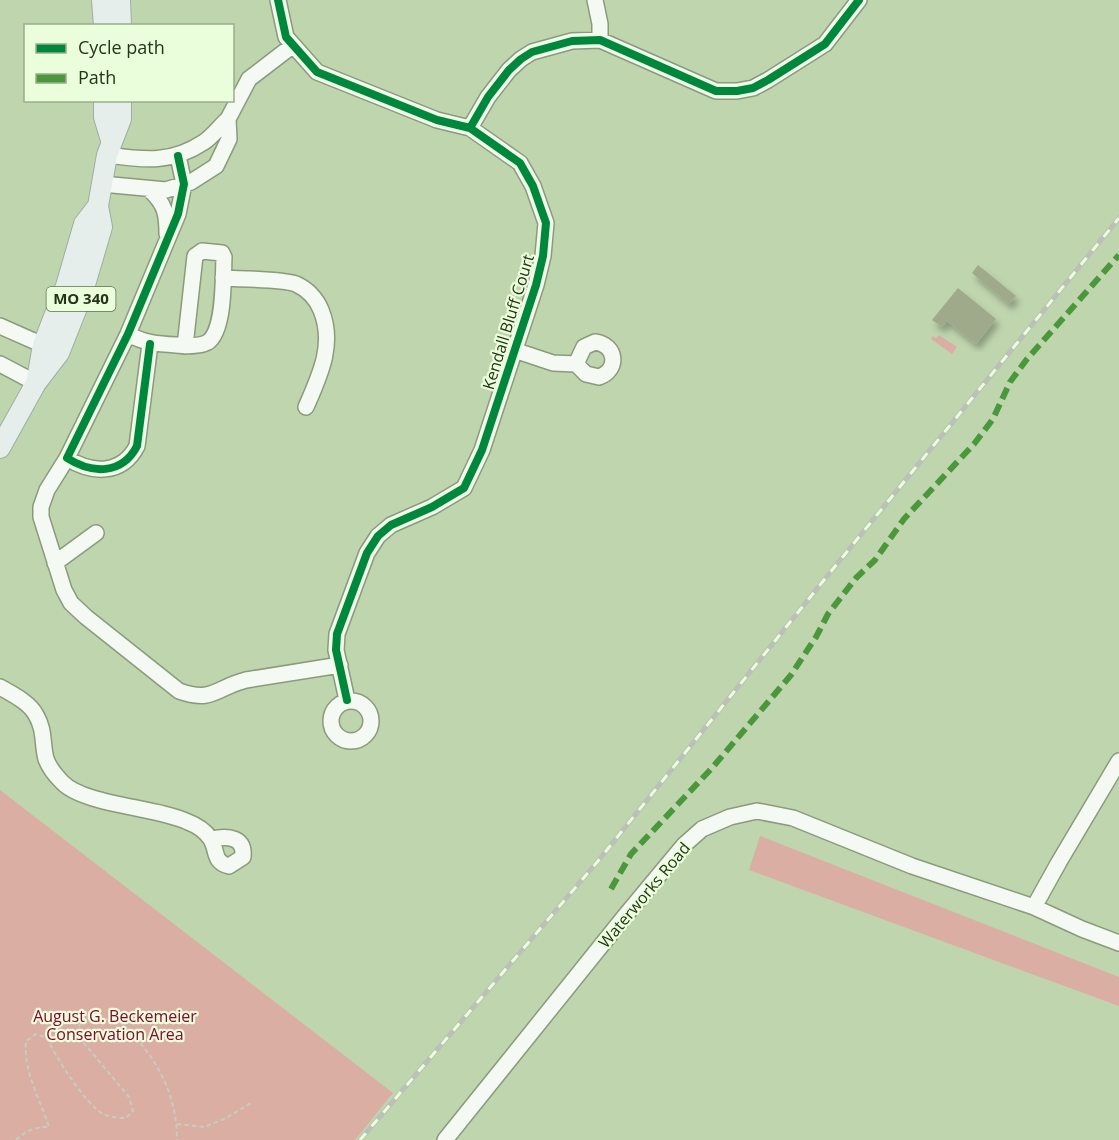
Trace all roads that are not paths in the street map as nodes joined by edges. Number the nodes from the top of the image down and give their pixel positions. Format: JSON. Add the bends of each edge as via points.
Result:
{"nodes":[{"id":1,"x":102,"y":0,"type":"edge"},
{"id":2,"x":120,"y":0,"type":"edge"},
{"id":3,"x":278,"y":0,"type":"edge"},
{"id":4,"x":595,"y":0,"type":"edge"},
{"id":5,"x":851,"y":3,"type":"edge"},
{"id":6,"x":104,"y":24,"type":"edge"},
{"id":7,"x":122,"y":24,"type":"edge"},
{"id":8,"x":600,"y":40,"type":"junction"},
{"id":9,"x":292,"y":46,"type":"junction"},
{"id":10,"x":104,"y":102,"type":"edge"},
{"id":11,"x":121,"y":102,"type":"edge"},
{"id":12,"x":228,"y":119,"type":"junction"},
{"id":13,"x":470,"y":128,"type":"junction"},
{"id":14,"x":109,"y":148,"type":"junction"},
{"id":15,"x":178,"y":156,"type":"junction"},
{"id":16,"x":102,"y":183,"type":"junction"},
{"id":17,"x":184,"y":184,"type":"junction"},
{"id":18,"x":149,"y":189,"type":"junction"},
{"id":19,"x":98,"y":206,"type":"junction"},
{"id":20,"x":167,"y":238,"type":"junction"},
{"id":21,"x":223,"y":278,"type":"junction"},
{"id":22,"x":0,"y":326,"type":"edge"},
{"id":23,"x":128,"y":334,"type":"junction"},
{"id":24,"x":150,"y":344,"type":"junction"},
{"id":25,"x":43,"y":345,"type":"junction"},
{"id":26,"x":185,"y":346,"type":"junction"},
{"id":27,"x":514,"y":350,"type":"junction"},
{"id":28,"x":0,"y":364,"type":"edge"},
{"id":29,"x":576,"y":364,"type":"dead end"},
{"id":30,"x":36,"y":383,"type":"junction"},
{"id":31,"x":306,"y":407,"type":"dead end"},
{"id":32,"x":0,"y":448,"type":"edge"},
{"id":33,"x":67,"y":458,"type":"junction"},
{"id":34,"x":96,"y":533,"type":"dead end"},
{"id":35,"x":55,"y":563,"type":"junction"},
{"id":36,"x":340,"y":665,"type":"junction"},
{"id":37,"x":0,"y":687,"type":"edge"},
{"id":38,"x":347,"y":700,"type":"dead end"},
{"id":39,"x":1119,"y":761,"type":"edge"},
{"id":40,"x":211,"y":839,"type":"dead end"},
{"id":41,"x":1034,"y":907,"type":"junction"},
{"id":42,"x":1119,"y":943,"type":"edge"},
{"id":43,"x":445,"y":1140,"type":"edge"}],
"edges":[{"from":1,"to":6,"type":"main road"},
{"from":2,"to":7,"type":"main road"},
{"from":3,"to":9,"type":"street","name":"Kendall Bluff Court","via":[[286,37]]},
{"from":4,"to":8,"type":"street"},
{"from":5,"to":8,"type":"street","via":[[825,44],[761,84],[737,91],[716,91]]},
{"from":8,"to":13,"type":"street","via":[[572,41],[521,58],[488,97]]},
{"from":9,"to":12,"type":"street","via":[[249,79]]},
{"from":9,"to":13,"type":"street","name":"Kendall Bluff Court","via":[[317,72],[437,120]]},
{"from":10,"to":14,"type":"main road","number":"MO 340"},
{"from":11,"to":14,"type":"main road","number":"MO 340","via":[[121,118]]},
{"from":12,"to":15,"type":"street","via":[[206,141]]},
{"from":12,"to":17,"type":"street","via":[[229,139],[216,166]]},
{"from":13,"to":27,"type":"street","name":"Kendall Bluff Court","via":[[520,163],[546,223],[536,285]]},
{"from":14,"to":15,"type":"street","via":[[143,159]]},
{"from":14,"to":16,"type":"main road","number":"MO 340"},
{"from":15,"to":17,"type":"street"},
{"from":16,"to":18,"type":"street"},
{"from":16,"to":19,"type":"main road","number":"MO 340"},
{"from":17,"to":18,"type":"street","via":[[166,190]]},
{"from":17,"to":20,"type":"street","via":[[178,214]]},
{"from":18,"to":20,"type":"street","via":[[165,211]]},
{"from":19,"to":25,"type":"main road","number":"MO 340","via":[[84,224]]},
{"from":19,"to":30,"type":"main road","number":"MO 340","via":[[102,227],[82,295],[59,353]]},
{"from":20,"to":23,"type":"street"},
{"from":21,"to":26,"type":"street","via":[[215,336],[207,342]]},
{"from":21,"to":26,"type":"street","via":[[222,253],[202,251],[195,256]]},
{"from":21,"to":31,"type":"street","via":[[295,284],[315,297],[328,342],[321,373]]},
{"from":22,"to":25,"type":"street"},
{"from":23,"to":24,"type":"street"},
{"from":23,"to":33,"type":"street"},
{"from":24,"to":26,"type":"street"},
{"from":24,"to":33,"type":"street","via":[[133,454],[111,470],[84,466]]},
{"from":25,"to":30,"type":"main road","number":"MO 340"},
{"from":27,"to":29,"type":"street","via":[[553,363]]},
{"from":27,"to":36,"type":"street","name":"Kendall Bluff Court","via":[[483,450],[464,488],[391,525],[368,553],[337,634]]},
{"from":28,"to":30,"type":"street"},
{"from":30,"to":32,"type":"main road","number":"MO 340"},
{"from":33,"to":35,"type":"street","via":[[40,507]]},
{"from":34,"to":35,"type":"street"},
{"from":35,"to":36,"type":"street","via":[[71,603],[178,691],[205,697],[246,680]]},
{"from":36,"to":38,"type":"street","name":"Kendall Bluff Court"},
{"from":37,"to":40,"type":"street","via":[[36,713],[44,735],[46,760],[64,785],[96,799],[187,821]]},
{"from":39,"to":41,"type":"street"},
{"from":41,"to":42,"type":"street","name":"Waterworks Road"},
{"from":41,"to":43,"type":"street","name":"Waterworks Road","via":[[912,866],[793,818],[757,811],[730,817],[702,829],[684,845]]}]}
